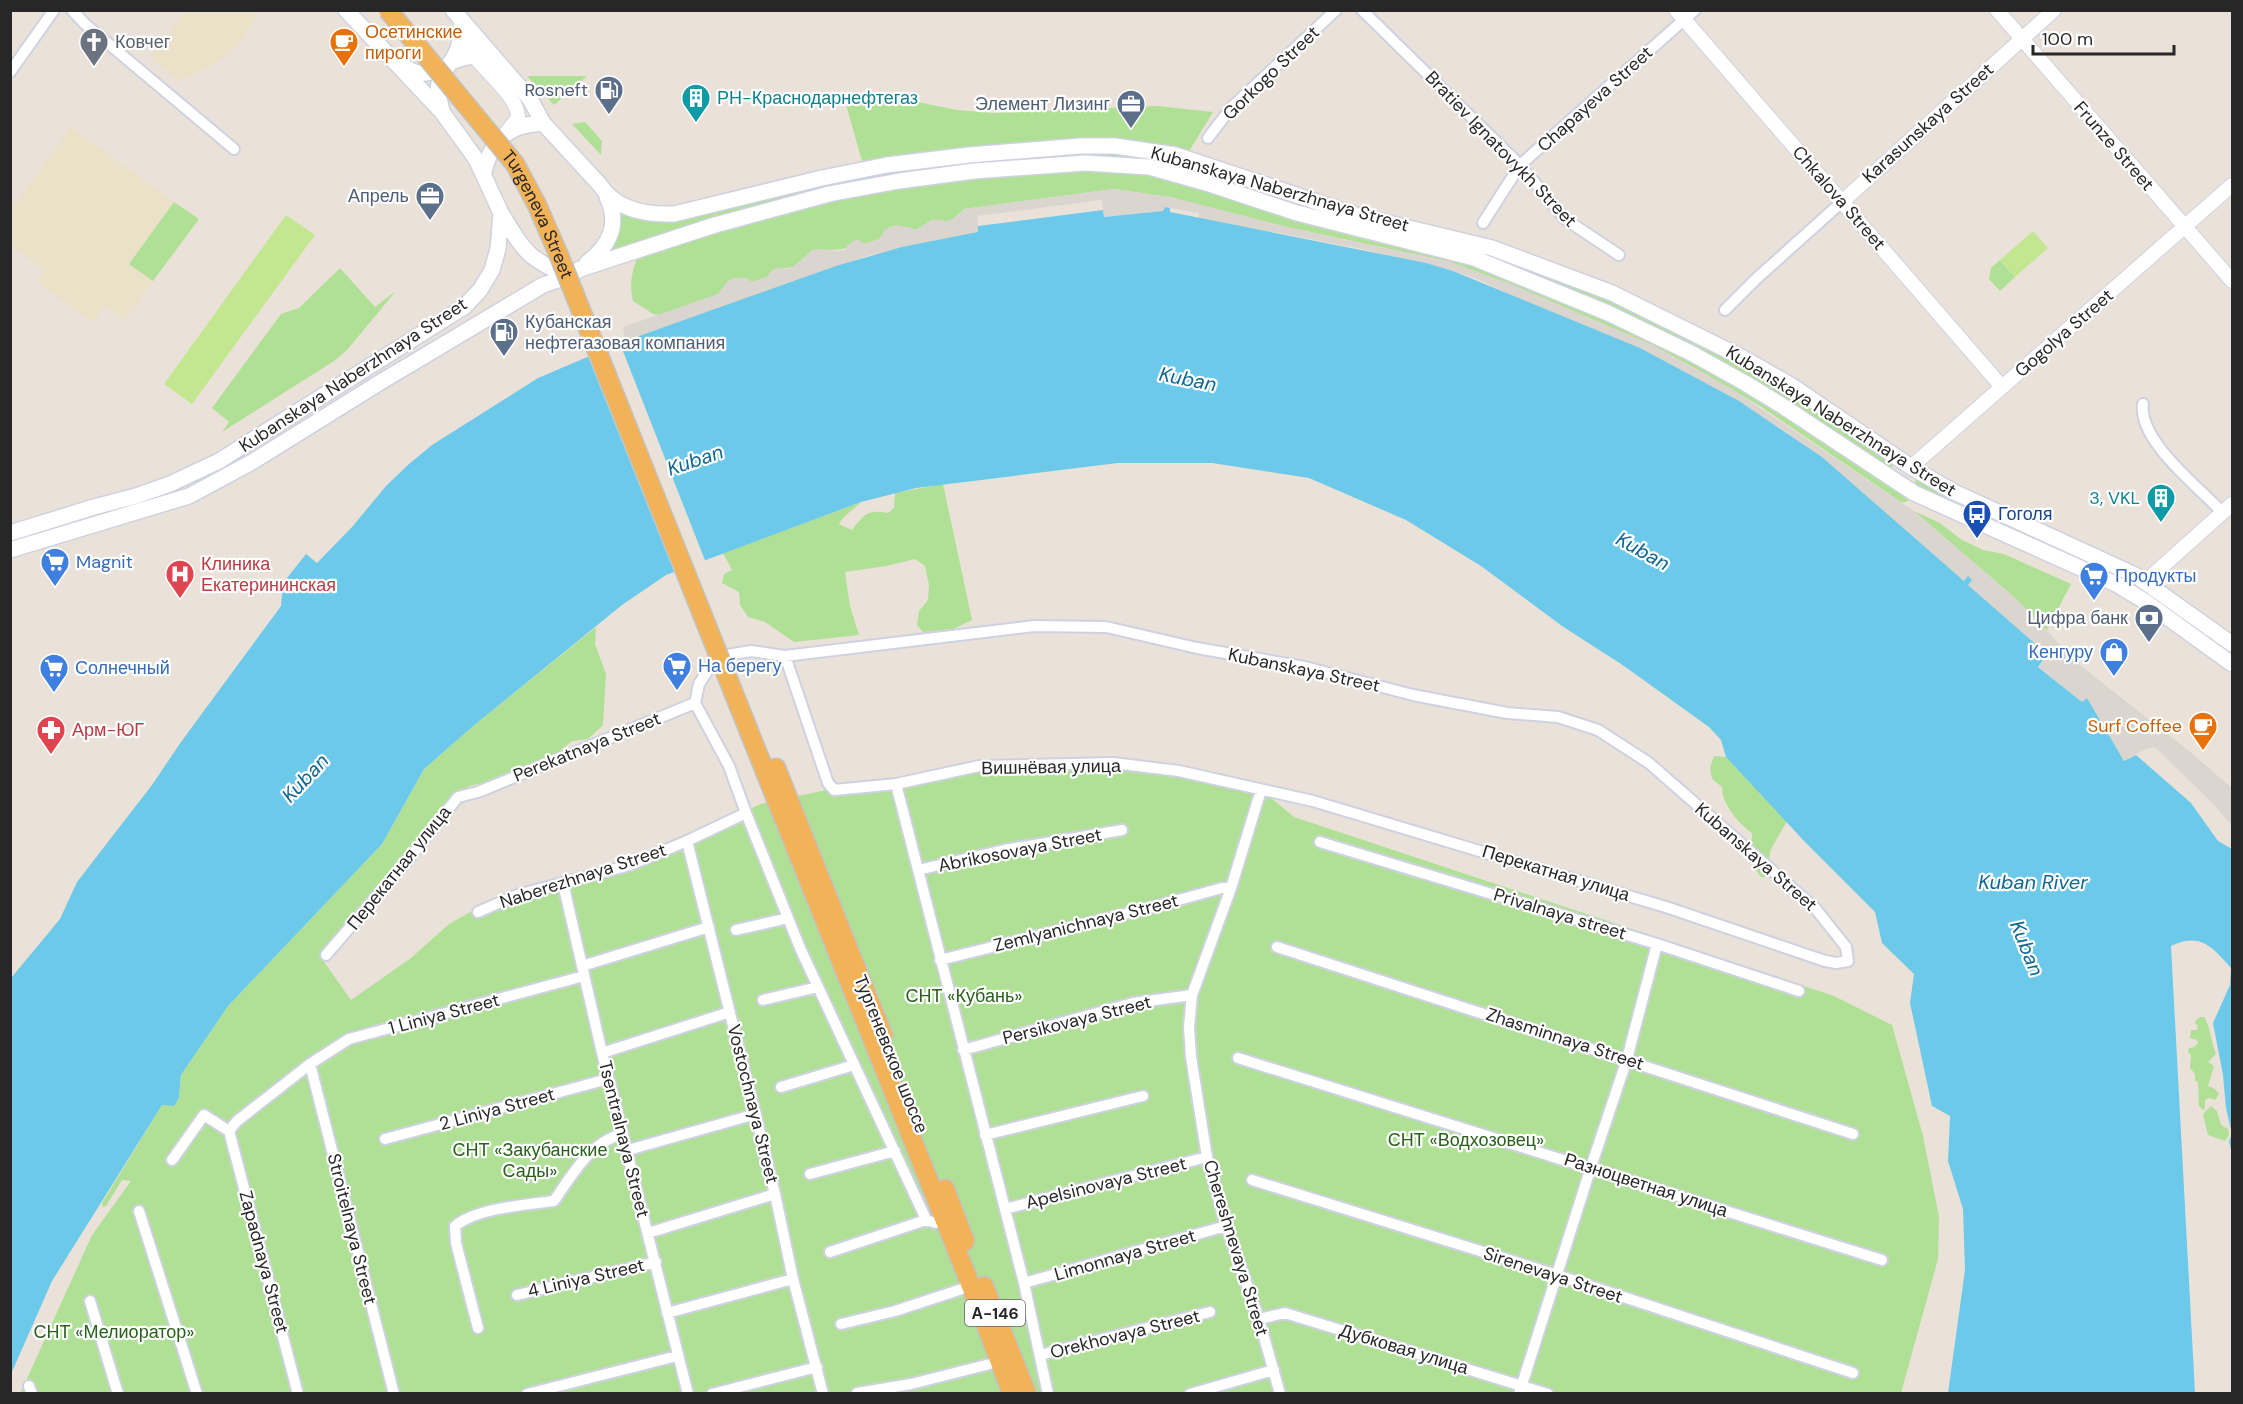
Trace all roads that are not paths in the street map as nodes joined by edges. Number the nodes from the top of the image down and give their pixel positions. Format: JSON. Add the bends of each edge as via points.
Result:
{"nodes":[{"id":1,"x":54,"y":10,"type":"edge"},
{"id":2,"x":72,"y":10,"type":"edge"},
{"id":3,"x":346,"y":10,"type":"edge"},
{"id":4,"x":388,"y":10,"type":"edge"},
{"id":5,"x":1336,"y":10,"type":"edge"},
{"id":6,"x":1362,"y":10,"type":"edge"},
{"id":7,"x":1695,"y":10,"type":"edge"},
{"id":8,"x":1997,"y":10,"type":"edge"},
{"id":9,"x":2054,"y":10,"type":"edge"},
{"id":10,"x":459,"y":13,"type":"edge"},
{"id":11,"x":1680,"y":15,"type":"edge"},
{"id":12,"x":2022,"y":39,"type":"junction"},
{"id":13,"x":382,"y":47,"type":"junction"},
{"id":14,"x":474,"y":55,"type":"junction"},
{"id":15,"x":497,"y":63,"type":"junction"},
{"id":16,"x":448,"y":65,"type":"junction"},
{"id":17,"x":10,"y":72,"type":"edge"},
{"id":18,"x":442,"y":112,"type":"junction"},
{"id":19,"x":543,"y":123,"type":"junction"},
{"id":20,"x":502,"y":137,"type":"junction"},
{"id":21,"x":1208,"y":138,"type":"dead end"},
{"id":22,"x":234,"y":149,"type":"dead end"},
{"id":23,"x":1521,"y":165,"type":"junction"},
{"id":24,"x":484,"y":172,"type":"junction"},
{"id":25,"x":2232,"y":185,"type":"edge"},
{"id":26,"x":607,"y":196,"type":"junction"},
{"id":27,"x":1843,"y":201,"type":"junction"},
{"id":28,"x":501,"y":213,"type":"junction"},
{"id":29,"x":1483,"y":223,"type":"dead end"},
{"id":30,"x":2185,"y":227,"type":"junction"},
{"id":31,"x":1619,"y":255,"type":"dead end"},
{"id":32,"x":575,"y":272,"type":"junction"},
{"id":33,"x":2232,"y":281,"type":"edge"},
{"id":34,"x":1725,"y":310,"type":"dead end"},
{"id":35,"x":2002,"y":387,"type":"junction"},
{"id":36,"x":2143,"y":404,"type":"dead end"},
{"id":37,"x":636,"y":449,"type":"joint"},
{"id":38,"x":1911,"y":467,"type":"junction"},
{"id":39,"x":1898,"y":483,"type":"junction"},
{"id":40,"x":2228,"y":508,"type":"edge"},
{"id":41,"x":10,"y":533,"type":"edge"},
{"id":42,"x":10,"y":550,"type":"edge"},
{"id":43,"x":2145,"y":582,"type":"junction"},
{"id":44,"x":2232,"y":645,"type":"edge"},
{"id":45,"x":785,"y":656,"type":"junction"},
{"id":46,"x":2232,"y":664,"type":"edge"},
{"id":47,"x":695,"y":703,"type":"junction"},
{"id":48,"x":896,"y":784,"type":"junction"},
{"id":49,"x":1259,"y":790,"type":"junction"},
{"id":50,"x":746,"y":813,"type":"junction"},
{"id":51,"x":1122,"y":830,"type":"dead end"},
{"id":52,"x":687,"y":841,"type":"junction"},
{"id":53,"x":1320,"y":842,"type":"dead end"},
{"id":54,"x":918,"y":870,"type":"junction"},
{"id":55,"x":564,"y":887,"type":"junction"},
{"id":56,"x":1231,"y":888,"type":"junction"},
{"id":57,"x":478,"y":912,"type":"dead end"},
{"id":58,"x":788,"y":918,"type":"junction"},
{"id":59,"x":709,"y":927,"type":"junction"},
{"id":60,"x":736,"y":930,"type":"dead end"},
{"id":61,"x":1657,"y":944,"type":"junction"},
{"id":62,"x":1277,"y":947,"type":"dead end"},
{"id":63,"x":326,"y":956,"type":"dead end"},
{"id":64,"x":940,"y":960,"type":"junction"},
{"id":65,"x":1848,"y":961,"type":"joint"},
{"id":66,"x":583,"y":971,"type":"junction"},
{"id":67,"x":819,"y":987,"type":"junction"},
{"id":68,"x":1799,"y":991,"type":"dead end"},
{"id":69,"x":1192,"y":995,"type":"junction"},
{"id":70,"x":763,"y":1000,"type":"dead end"},
{"id":71,"x":730,"y":1012,"type":"junction"},
{"id":72,"x":963,"y":1050,"type":"junction"},
{"id":73,"x":602,"y":1053,"type":"junction"},
{"id":74,"x":1238,"y":1058,"type":"dead end"},
{"id":75,"x":1627,"y":1059,"type":"junction"},
{"id":76,"x":310,"y":1064,"type":"junction"},
{"id":77,"x":854,"y":1065,"type":"junction"},
{"id":78,"x":609,"y":1079,"type":"junction"},
{"id":79,"x":781,"y":1087,"type":"dead end"},
{"id":80,"x":1143,"y":1095,"type":"dead end"},
{"id":81,"x":756,"y":1114,"type":"junction"},
{"id":82,"x":229,"y":1131,"type":"junction"},
{"id":83,"x":623,"y":1134,"type":"junction"},
{"id":84,"x":1853,"y":1134,"type":"dead end"},
{"id":85,"x":985,"y":1135,"type":"junction"},
{"id":86,"x":385,"y":1139,"type":"dead end"},
{"id":87,"x":628,"y":1150,"type":"junction"},
{"id":88,"x":895,"y":1151,"type":"junction"},
{"id":89,"x":1207,"y":1157,"type":"junction"},
{"id":90,"x":172,"y":1160,"type":"dead end"},
{"id":91,"x":1590,"y":1167,"type":"junction"},
{"id":92,"x":810,"y":1174,"type":"dead end"},
{"id":93,"x":1252,"y":1180,"type":"dead end"},
{"id":94,"x":776,"y":1194,"type":"junction"},
{"id":95,"x":1005,"y":1209,"type":"junction"},
{"id":96,"x":139,"y":1211,"type":"dead end"},
{"id":97,"x":1226,"y":1226,"type":"junction"},
{"id":98,"x":946,"y":1227,"type":"junction"},
{"id":99,"x":648,"y":1233,"type":"junction"},
{"id":100,"x":830,"y":1252,"type":"dead end"},
{"id":101,"x":1882,"y":1260,"type":"dead end"},
{"id":102,"x":656,"y":1262,"type":"junction"},
{"id":103,"x":1557,"y":1275,"type":"junction"},
{"id":104,"x":793,"y":1279,"type":"junction"},
{"id":105,"x":1024,"y":1283,"type":"junction"},
{"id":106,"x":971,"y":1286,"type":"junction"},
{"id":107,"x":517,"y":1295,"type":"dead end"},
{"id":108,"x":90,"y":1301,"type":"dead end"},
{"id":109,"x":1210,"y":1312,"type":"dead end"},
{"id":110,"x":667,"y":1313,"type":"junction"},
{"id":111,"x":1259,"y":1319,"type":"junction"},
{"id":112,"x":841,"y":1324,"type":"dead end"},
{"id":113,"x":478,"y":1329,"type":"dead end"},
{"id":114,"x":1040,"y":1355,"type":"junction"},
{"id":115,"x":677,"y":1356,"type":"junction"},
{"id":116,"x":998,"y":1362,"type":"junction"},
{"id":117,"x":817,"y":1367,"type":"junction"},
{"id":118,"x":1274,"y":1370,"type":"junction"},
{"id":119,"x":1853,"y":1373,"type":"dead end"},
{"id":120,"x":744,"y":1389,"type":"edge"},
{"id":121,"x":1020,"y":1389,"type":"edge"},
{"id":122,"x":1521,"y":1389,"type":"edge"},
{"id":123,"x":687,"y":1390,"type":"edge"},
{"id":124,"x":1046,"y":1390,"type":"edge"},
{"id":125,"x":857,"y":1393,"type":"edge"},
{"id":126,"x":118,"y":1394,"type":"edge"},
{"id":127,"x":197,"y":1394,"type":"edge"},
{"id":128,"x":298,"y":1394,"type":"edge"},
{"id":129,"x":394,"y":1394,"type":"edge"},
{"id":130,"x":527,"y":1394,"type":"edge"},
{"id":131,"x":711,"y":1394,"type":"edge"},
{"id":132,"x":823,"y":1394,"type":"edge"},
{"id":133,"x":1190,"y":1394,"type":"edge"},
{"id":134,"x":1280,"y":1394,"type":"edge"},
{"id":135,"x":1548,"y":1394,"type":"edge"}],
"edges":[{"from":1,"to":17,"type":"street"},
{"from":2,"to":22,"type":"street"},
{"from":3,"to":13,"type":"main road"},
{"from":4,"to":37,"type":"highway","name":"Turgeneva Street","bridge":true,"via":[[515,164],[560,258]]},
{"from":5,"to":21,"type":"street","name":"Gorkogo Street","via":[[1231,108]]},
{"from":6,"to":23,"type":"street","name":"Bratiev Ignatovykh Street"},
{"from":7,"to":11,"type":"street","name":"Chapayeva Street"},
{"from":8,"to":12,"type":"street","name":"Frunze Street"},
{"from":9,"to":12,"type":"street","name":"Karasunskaya Street"},
{"from":10,"to":14,"type":"street"},
{"from":10,"to":15,"type":"main road","name":"Kubanskaya Naberzhnaya Street"},
{"from":10,"to":16,"type":"main road","via":[[461,42]]},
{"from":11,"to":23,"type":"street","name":"Chapayeva Street"},
{"from":11,"to":27,"type":"street","name":"Chkalova Street"},
{"from":12,"to":27,"type":"street","name":"Karasunskaya Street"},
{"from":12,"to":30,"type":"street","name":"Frunze Street"},
{"from":13,"to":16,"type":"main road","via":[[417,74],[430,74]]},
{"from":13,"to":18,"type":"main road","name":"Kubanskaya Naberzhnaya Street"},
{"from":14,"to":15,"type":"main road"},
{"from":14,"to":16,"type":"main road"},
{"from":14,"to":20,"type":"street","via":[[518,112],[514,124]]},
{"from":15,"to":19,"type":"main road","name":"Kubanskaya Naberzhnaya Street","via":[[530,99]]},
{"from":16,"to":18,"type":"main road","via":[[439,81]]},
{"from":18,"to":24,"type":"main road","name":"Kubanskaya Naberzhnaya Street"},
{"from":19,"to":20,"type":"main road","via":[[514,129]]},
{"from":19,"to":26,"type":"main road","name":"Kubanskaya Naberzhnaya Street"},
{"from":20,"to":24,"type":"main road","via":[[491,149]]},
{"from":23,"to":29,"type":"street","name":"Chapayeva Street"},
{"from":23,"to":31,"type":"street","name":"Bratiev Ignatovykh Street","via":[[1565,219]]},
{"from":24,"to":28,"type":"main road","name":"Kubanskaya Naberzhnaya Street"},
{"from":25,"to":30,"type":"street","name":"Gogolya Street"},
{"from":26,"to":32,"type":"main road","via":[[614,212],[607,242],[597,256]]},
{"from":26,"to":38,"type":"main road","name":"Kubanskaya Naberzhnaya Street","via":[[633,210],[653,215],[674,214],[822,178],[957,156],[1080,146],[1176,154],[1359,216],[1483,245],[1612,293],[1773,375]]},
{"from":27,"to":34,"type":"street","name":"Karasunskaya Street"},
{"from":27,"to":35,"type":"street","name":"Chkalova Street"},
{"from":28,"to":32,"type":"main road","via":[[530,256],[548,267]]},
{"from":28,"to":41,"type":"main road","name":"Kubanskaya Naberzhnaya Street","via":[[492,270],[464,307],[219,461],[136,496]]},
{"from":30,"to":33,"type":"street","name":"Frunze Street"},
{"from":30,"to":35,"type":"street","name":"Gogolya Street"},
{"from":32,"to":39,"type":"main road","name":"Kubanskaya Naberzhnaya Street","via":[[715,225],[829,194],[899,181],[1085,163],[1149,167],[1297,213],[1474,258],[1608,313],[1745,383]]},
{"from":32,"to":42,"type":"main road","name":"Kubanskaya Naberzhnaya Street","via":[[533,290],[252,462],[189,496]]},
{"from":35,"to":38,"type":"street","name":"Gogolya Street"},
{"from":36,"to":40,"type":"street","via":[[2141,414],[2166,458]]},
{"from":37,"to":98,"type":"highway","name":"Тургеневское шоссе","bridge":true},
{"from":38,"to":39,"type":"main road","name":"Gogolya Street"},
{"from":38,"to":43,"type":"main road","name":"Kubanskaya Naberzhnaya Street","via":[[1954,492]]},
{"from":39,"to":46,"type":"main road","name":"Kubanskaya Naberzhnaya Street","via":[[1936,504],[2118,585]]},
{"from":40,"to":43,"type":"street"},
{"from":43,"to":44,"type":"main road","name":"Kubanskaya Naberzhnaya Street"},
{"from":45,"to":47,"type":"street","name":"Kubanskaya Street","via":[[751,651],[716,657],[699,684]]},
{"from":45,"to":48,"type":"street","name":"Вишнёвая улица","via":[[828,783],[834,790]]},
{"from":45,"to":65,"type":"street","name":"Kubanskaya Street","via":[[1034,626],[1106,627],[1305,668],[1413,695],[1507,713],[1558,717],[1598,730],[1649,763],[1815,908],[1846,947]]},
{"from":47,"to":50,"type":"street","via":[[729,766]]},
{"from":47,"to":63,"type":"street","name":"Perekatnaya Street","via":[[458,797]]},
{"from":48,"to":49,"type":"street","name":"Вишнёвая улица","via":[[979,766],[1113,764],[1179,771]]},
{"from":48,"to":54,"type":"street"},
{"from":49,"to":56,"type":"street","name":"Chereshnevaya Street"},
{"from":49,"to":65,"type":"street","name":"Перекатная улица","via":[[1313,801],[1447,840],[1670,908],[1825,961]]},
{"from":50,"to":52,"type":"street","name":"Naberezhnaya Street"},
{"from":50,"to":58,"type":"street"},
{"from":51,"to":54,"type":"street","name":"Abrikosovaya Street","via":[[1004,850]]},
{"from":52,"to":55,"type":"street","name":"Naberezhnaya Street"},
{"from":52,"to":59,"type":"street","name":"Vostochnaya Street"},
{"from":53,"to":61,"type":"street","name":"Privalnaya street"},
{"from":54,"to":64,"type":"street"},
{"from":55,"to":57,"type":"street","name":"Naberezhnaya Street","via":[[517,895]]},
{"from":55,"to":66,"type":"street","name":"Tsentralnaya Street"},
{"from":56,"to":64,"type":"street","name":"Zemlyanichnaya Street"},
{"from":56,"to":69,"type":"street","name":"Chereshnevaya Street"},
{"from":58,"to":60,"type":"street"},
{"from":58,"to":67,"type":"street"},
{"from":59,"to":66,"type":"street","name":"1 Liniya Street"},
{"from":59,"to":71,"type":"street","name":"Vostochnaya Street"},
{"from":61,"to":68,"type":"street","name":"Privalnaya street"},
{"from":61,"to":75,"type":"street"},
{"from":62,"to":75,"type":"street","name":"Zhasminnaya Street"},
{"from":64,"to":72,"type":"street"},
{"from":66,"to":73,"type":"street","name":"Tsentralnaya Street"},
{"from":66,"to":76,"type":"street","name":"1 Liniya Street","via":[[349,1039]]},
{"from":67,"to":70,"type":"street"},
{"from":67,"to":77,"type":"street"},
{"from":69,"to":72,"type":"street","name":"Persikovaya Street","via":[[1132,1003]]},
{"from":69,"to":89,"type":"street","name":"Chereshnevaya Street","via":[[1191,1057]]},
{"from":71,"to":73,"type":"street"},
{"from":71,"to":81,"type":"street","name":"Vostochnaya Street"},
{"from":72,"to":85,"type":"street"},
{"from":73,"to":78,"type":"street","name":"Tsentralnaya Street"},
{"from":74,"to":91,"type":"street","name":"Разноцветная улица"},
{"from":75,"to":84,"type":"street","name":"Zhasminnaya Street"},
{"from":75,"to":91,"type":"street"},
{"from":76,"to":82,"type":"street","name":"1 Liniya Street"},
{"from":76,"to":129,"type":"street","name":"Stroitelnaya Street"},
{"from":77,"to":79,"type":"street"},
{"from":77,"to":88,"type":"street"},
{"from":78,"to":83,"type":"street","name":"Tsentralnaya Street"},
{"from":78,"to":86,"type":"street","name":"2 Liniya Street"},
{"from":80,"to":85,"type":"street"},
{"from":81,"to":87,"type":"street"},
{"from":81,"to":94,"type":"street","name":"Vostochnaya Street"},
{"from":82,"to":90,"type":"street","via":[[204,1114]]},
{"from":82,"to":128,"type":"street","name":"Zapadnaya Street"},
{"from":83,"to":87,"type":"street","name":"Tsentralnaya Street"},
{"from":83,"to":113,"type":"street","via":[[613,1136],[591,1152],[554,1201],[474,1216],[455,1226]]},
{"from":85,"to":95,"type":"street"},
{"from":87,"to":99,"type":"street","name":"Tsentralnaya Street"},
{"from":88,"to":92,"type":"street"},
{"from":88,"to":98,"type":"street"},
{"from":89,"to":95,"type":"street","name":"Apelsinovaya Street"},
{"from":89,"to":97,"type":"street","name":"Chereshnevaya Street"},
{"from":91,"to":101,"type":"street","name":"Разноцветная улица"},
{"from":91,"to":103,"type":"street"},
{"from":93,"to":103,"type":"street","name":"Sirenevaya Street"},
{"from":94,"to":99,"type":"street"},
{"from":94,"to":104,"type":"street","name":"Vostochnaya Street"},
{"from":95,"to":105,"type":"street"},
{"from":96,"to":127,"type":"street"},
{"from":97,"to":105,"type":"street","name":"Limonnaya Street"},
{"from":97,"to":111,"type":"street","name":"Chereshnevaya Street"},
{"from":98,"to":100,"type":"street"},
{"from":98,"to":106,"type":"highway","name":"Тургеневское шоссе","number":"А-146"},
{"from":98,"to":121,"type":"highway","name":"Тургеневское шоссе","number":"А-146"},
{"from":99,"to":102,"type":"street","name":"Tsentralnaya Street"},
{"from":102,"to":107,"type":"street","name":"4 Liniya Street"},
{"from":102,"to":110,"type":"street","name":"Tsentralnaya Street"},
{"from":103,"to":119,"type":"street","name":"Sirenevaya Street"},
{"from":103,"to":122,"type":"street"},
{"from":104,"to":110,"type":"street"},
{"from":104,"to":117,"type":"street","name":"Vostochnaya Street"},
{"from":105,"to":114,"type":"street"},
{"from":106,"to":112,"type":"street"},
{"from":106,"to":116,"type":"highway","name":"Тургеневское шоссе","number":"А-146"},
{"from":108,"to":126,"type":"street"},
{"from":109,"to":114,"type":"street","name":"Orekhovaya Street"},
{"from":110,"to":115,"type":"street","name":"Tsentralnaya Street"},
{"from":111,"to":118,"type":"street","name":"Chereshnevaya Street"},
{"from":111,"to":122,"type":"street","name":"Дубковая улица","via":[[1285,1313]]},
{"from":114,"to":124,"type":"street"},
{"from":115,"to":123,"type":"street","name":"Tsentralnaya Street"},
{"from":115,"to":130,"type":"street"},
{"from":116,"to":121,"type":"highway","name":"Тургеневское шоссе","number":"А-146"},
{"from":116,"to":125,"type":"street"},
{"from":117,"to":120,"type":"street"},
{"from":117,"to":132,"type":"street","name":"Vostochnaya Street"},
{"from":118,"to":133,"type":"street"},
{"from":118,"to":134,"type":"street","name":"Chereshnevaya Street"},
{"from":120,"to":131,"type":"street"},
{"from":121,"to":124,"type":"street"},
{"from":122,"to":135,"type":"street","name":"Дубковая улица"}]}
